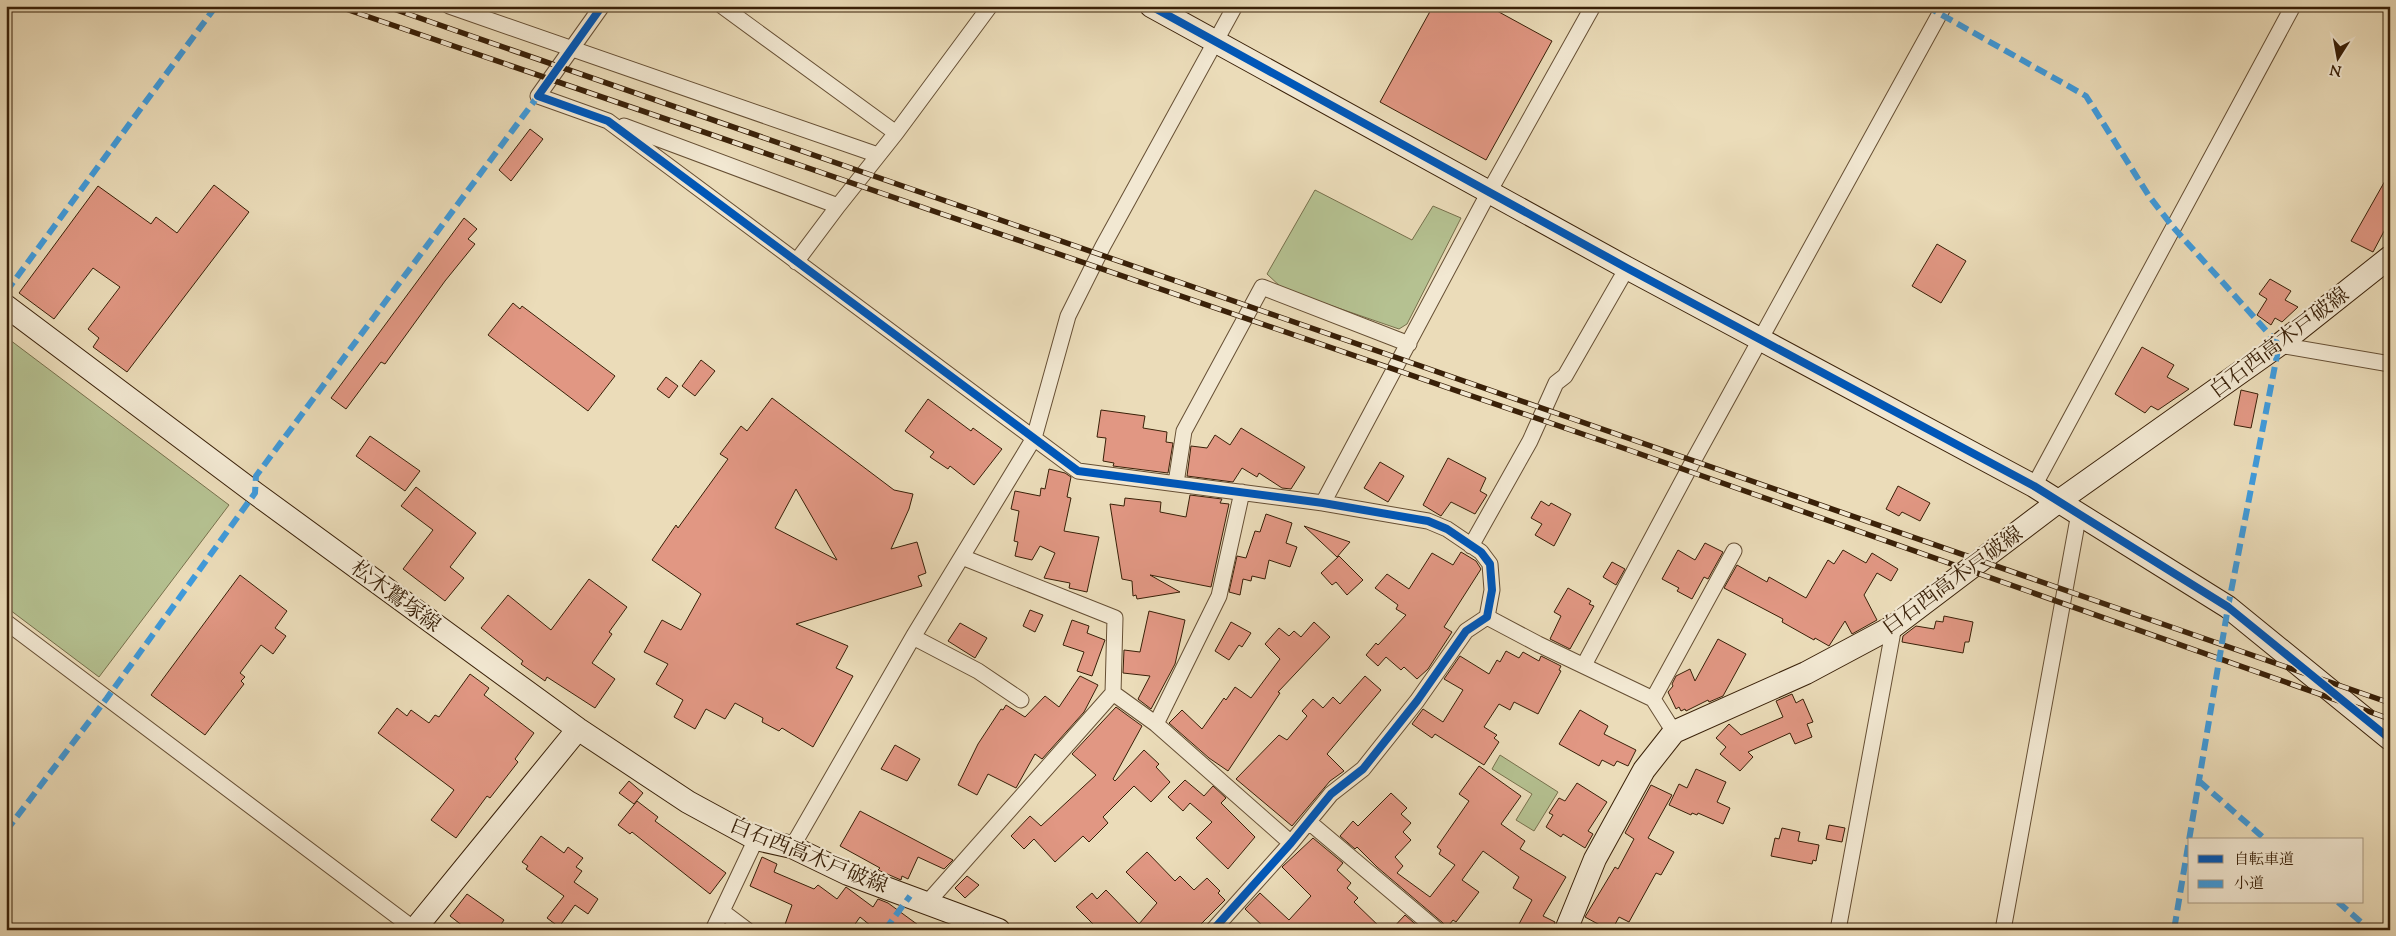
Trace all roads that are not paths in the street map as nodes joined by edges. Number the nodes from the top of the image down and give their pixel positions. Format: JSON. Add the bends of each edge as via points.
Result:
{"nodes":[{"id":1,"x":449,"y":6,"type":"edge"},
{"id":2,"x":602,"y":6,"type":"edge"},
{"id":3,"x":722,"y":6,"type":"edge"},
{"id":4,"x":990,"y":6,"type":"edge"},
{"id":5,"x":1151,"y":6,"type":"edge"},
{"id":6,"x":1235,"y":6,"type":"edge"},
{"id":7,"x":1593,"y":6,"type":"edge"},
{"id":8,"x":1944,"y":6,"type":"edge"},
{"id":9,"x":2293,"y":6,"type":"edge"},
{"id":10,"x":1215,"y":42,"type":"junction"},
{"id":11,"x":571,"y":49,"type":"junction"},
{"id":12,"x":608,"y":121,"type":"junction"},
{"id":13,"x":896,"y":134,"type":"junction"},
{"id":14,"x":878,"y":155,"type":"junction"},
{"id":15,"x":1489,"y":192,"type":"junction"},
{"id":16,"x":838,"y":206,"type":"junction"},
{"id":17,"x":2390,"y":257,"type":"edge"},
{"id":18,"x":796,"y":262,"type":"junction"},
{"id":19,"x":1627,"y":268,"type":"junction"},
{"id":20,"x":6,"y":306,"type":"edge"},
{"id":21,"x":1760,"y":339,"type":"junction"},
{"id":22,"x":1408,"y":344,"type":"junction"},
{"id":23,"x":2279,"y":345,"type":"junction"},
{"id":24,"x":2390,"y":364,"type":"edge"},
{"id":25,"x":1034,"y":438,"type":"junction"},
{"id":26,"x":1176,"y":484,"type":"junction"},
{"id":27,"x":2034,"y":486,"type":"junction"},
{"id":28,"x":1242,"y":492,"type":"junction"},
{"id":29,"x":2059,"y":501,"type":"junction"},
{"id":30,"x":1323,"y":503,"type":"junction"},
{"id":31,"x":2079,"y":513,"type":"junction"},
{"id":32,"x":1471,"y":546,"type":"junction"},
{"id":33,"x":1734,"y":551,"type":"dead end"},
{"id":34,"x":962,"y":556,"type":"junction"},
{"id":35,"x":1487,"y":617,"type":"junction"},
{"id":36,"x":6,"y":622,"type":"edge"},
{"id":37,"x":1894,"y":626,"type":"junction"},
{"id":38,"x":914,"y":637,"type":"junction"},
{"id":39,"x":1584,"y":665,"type":"junction"},
{"id":40,"x":1113,"y":693,"type":"junction"},
{"id":41,"x":1653,"y":699,"type":"junction"},
{"id":42,"x":1021,"y":700,"type":"dead end"},
{"id":43,"x":1156,"y":724,"type":"junction"},
{"id":44,"x":578,"y":729,"type":"junction"},
{"id":45,"x":1674,"y":732,"type":"junction"},
{"id":46,"x":2390,"y":739,"type":"edge"},
{"id":47,"x":1309,"y":822,"type":"junction"},
{"id":48,"x":756,"y":839,"type":"junction"},
{"id":49,"x":1291,"y":843,"type":"junction"},
{"id":50,"x":792,"y":846,"type":"junction"},
{"id":51,"x":928,"y":902,"type":"junction"},
{"id":52,"x":723,"y":912,"type":"junction"},
{"id":53,"x":419,"y":928,"type":"edge"},
{"id":54,"x":713,"y":930,"type":"edge"},
{"id":55,"x":747,"y":930,"type":"edge"},
{"id":56,"x":998,"y":930,"type":"edge"},
{"id":57,"x":1213,"y":930,"type":"edge"},
{"id":58,"x":1437,"y":930,"type":"edge"},
{"id":59,"x":1566,"y":930,"type":"edge"},
{"id":60,"x":1838,"y":930,"type":"edge"},
{"id":61,"x":2003,"y":930,"type":"edge"}],
"edges":[{"from":1,"to":11,"type":"street"},
{"from":2,"to":11,"type":"street"},
{"from":3,"to":13,"type":"street"},
{"from":4,"to":13,"type":"street"},
{"from":5,"to":10,"type":"main road"},
{"from":6,"to":10,"type":"street"},
{"from":7,"to":15,"type":"street"},
{"from":8,"to":21,"type":"street"},
{"from":9,"to":27,"type":"street"},
{"from":10,"to":15,"type":"main road"},
{"from":10,"to":25,"type":"street","via":[[1068,316]]},
{"from":11,"to":12,"type":"street","via":[[538,96]]},
{"from":11,"to":14,"type":"street"},
{"from":12,"to":16,"type":"street"},
{"from":12,"to":18,"type":"street"},
{"from":13,"to":14,"type":"street"},
{"from":14,"to":16,"type":"street"},
{"from":15,"to":19,"type":"main road"},
{"from":15,"to":22,"type":"street"},
{"from":16,"to":18,"type":"street"},
{"from":17,"to":23,"type":"main road","name":"白石西高木戸破線"},
{"from":18,"to":25,"type":"street"},
{"from":19,"to":21,"type":"main road"},
{"from":19,"to":32,"type":"street","via":[[1565,376],[1556,383],[1530,441]]},
{"from":20,"to":44,"type":"main road","name":"松木鷲塚線"},
{"from":21,"to":27,"type":"main road"},
{"from":21,"to":39,"type":"street"},
{"from":22,"to":26,"type":"street","via":[[1262,287],[1184,432]]},
{"from":22,"to":30,"type":"street"},
{"from":23,"to":24,"type":"street"},
{"from":23,"to":29,"type":"main road","name":"白石西高木戸破線"},
{"from":25,"to":26,"type":"street","via":[[1078,471]]},
{"from":25,"to":34,"type":"street"},
{"from":26,"to":28,"type":"street"},
{"from":27,"to":29,"type":"main road"},
{"from":28,"to":30,"type":"street"},
{"from":28,"to":43,"type":"street","via":[[1219,596]]},
{"from":29,"to":31,"type":"main road"},
{"from":29,"to":37,"type":"main road","name":"白石西高木戸破線"},
{"from":30,"to":32,"type":"street","via":[[1428,521]]},
{"from":31,"to":46,"type":"main road","via":[[2228,607]]},
{"from":31,"to":61,"type":"street"},
{"from":32,"to":35,"type":"street","via":[[1481,552],[1490,564],[1492,590]]},
{"from":33,"to":41,"type":"street"},
{"from":34,"to":38,"type":"street"},
{"from":34,"to":40,"type":"street","via":[[1115,618]]},
{"from":35,"to":39,"type":"street"},
{"from":35,"to":47,"type":"street","via":[[1466,631],[1417,701],[1363,769],[1331,794]]},
{"from":36,"to":53,"type":"street"},
{"from":37,"to":45,"type":"main road","name":"白石西高木戸破線","via":[[1776,687]]},
{"from":37,"to":60,"type":"street"},
{"from":38,"to":42,"type":"street"},
{"from":38,"to":50,"type":"street"},
{"from":39,"to":41,"type":"street"},
{"from":40,"to":43,"type":"street"},
{"from":40,"to":51,"type":"street"},
{"from":41,"to":45,"type":"street"},
{"from":43,"to":49,"type":"street"},
{"from":44,"to":48,"type":"main road","name":"白石西高木戸破線","via":[[688,802]]},
{"from":44,"to":53,"type":"main road"},
{"from":45,"to":59,"type":"main road","name":"白石西高木戸破線","via":[[1640,778],[1595,860]]},
{"from":47,"to":49,"type":"street"},
{"from":47,"to":58,"type":"street"},
{"from":48,"to":50,"type":"main road","name":"白石西高木戸破線"},
{"from":48,"to":52,"type":"street"},
{"from":49,"to":57,"type":"street"},
{"from":50,"to":51,"type":"main road","name":"白石西高木戸破線","via":[[848,874]]},
{"from":51,"to":56,"type":"main road","name":"白石西高木戸破線"},
{"from":52,"to":54,"type":"street"},
{"from":52,"to":55,"type":"street"}]}
